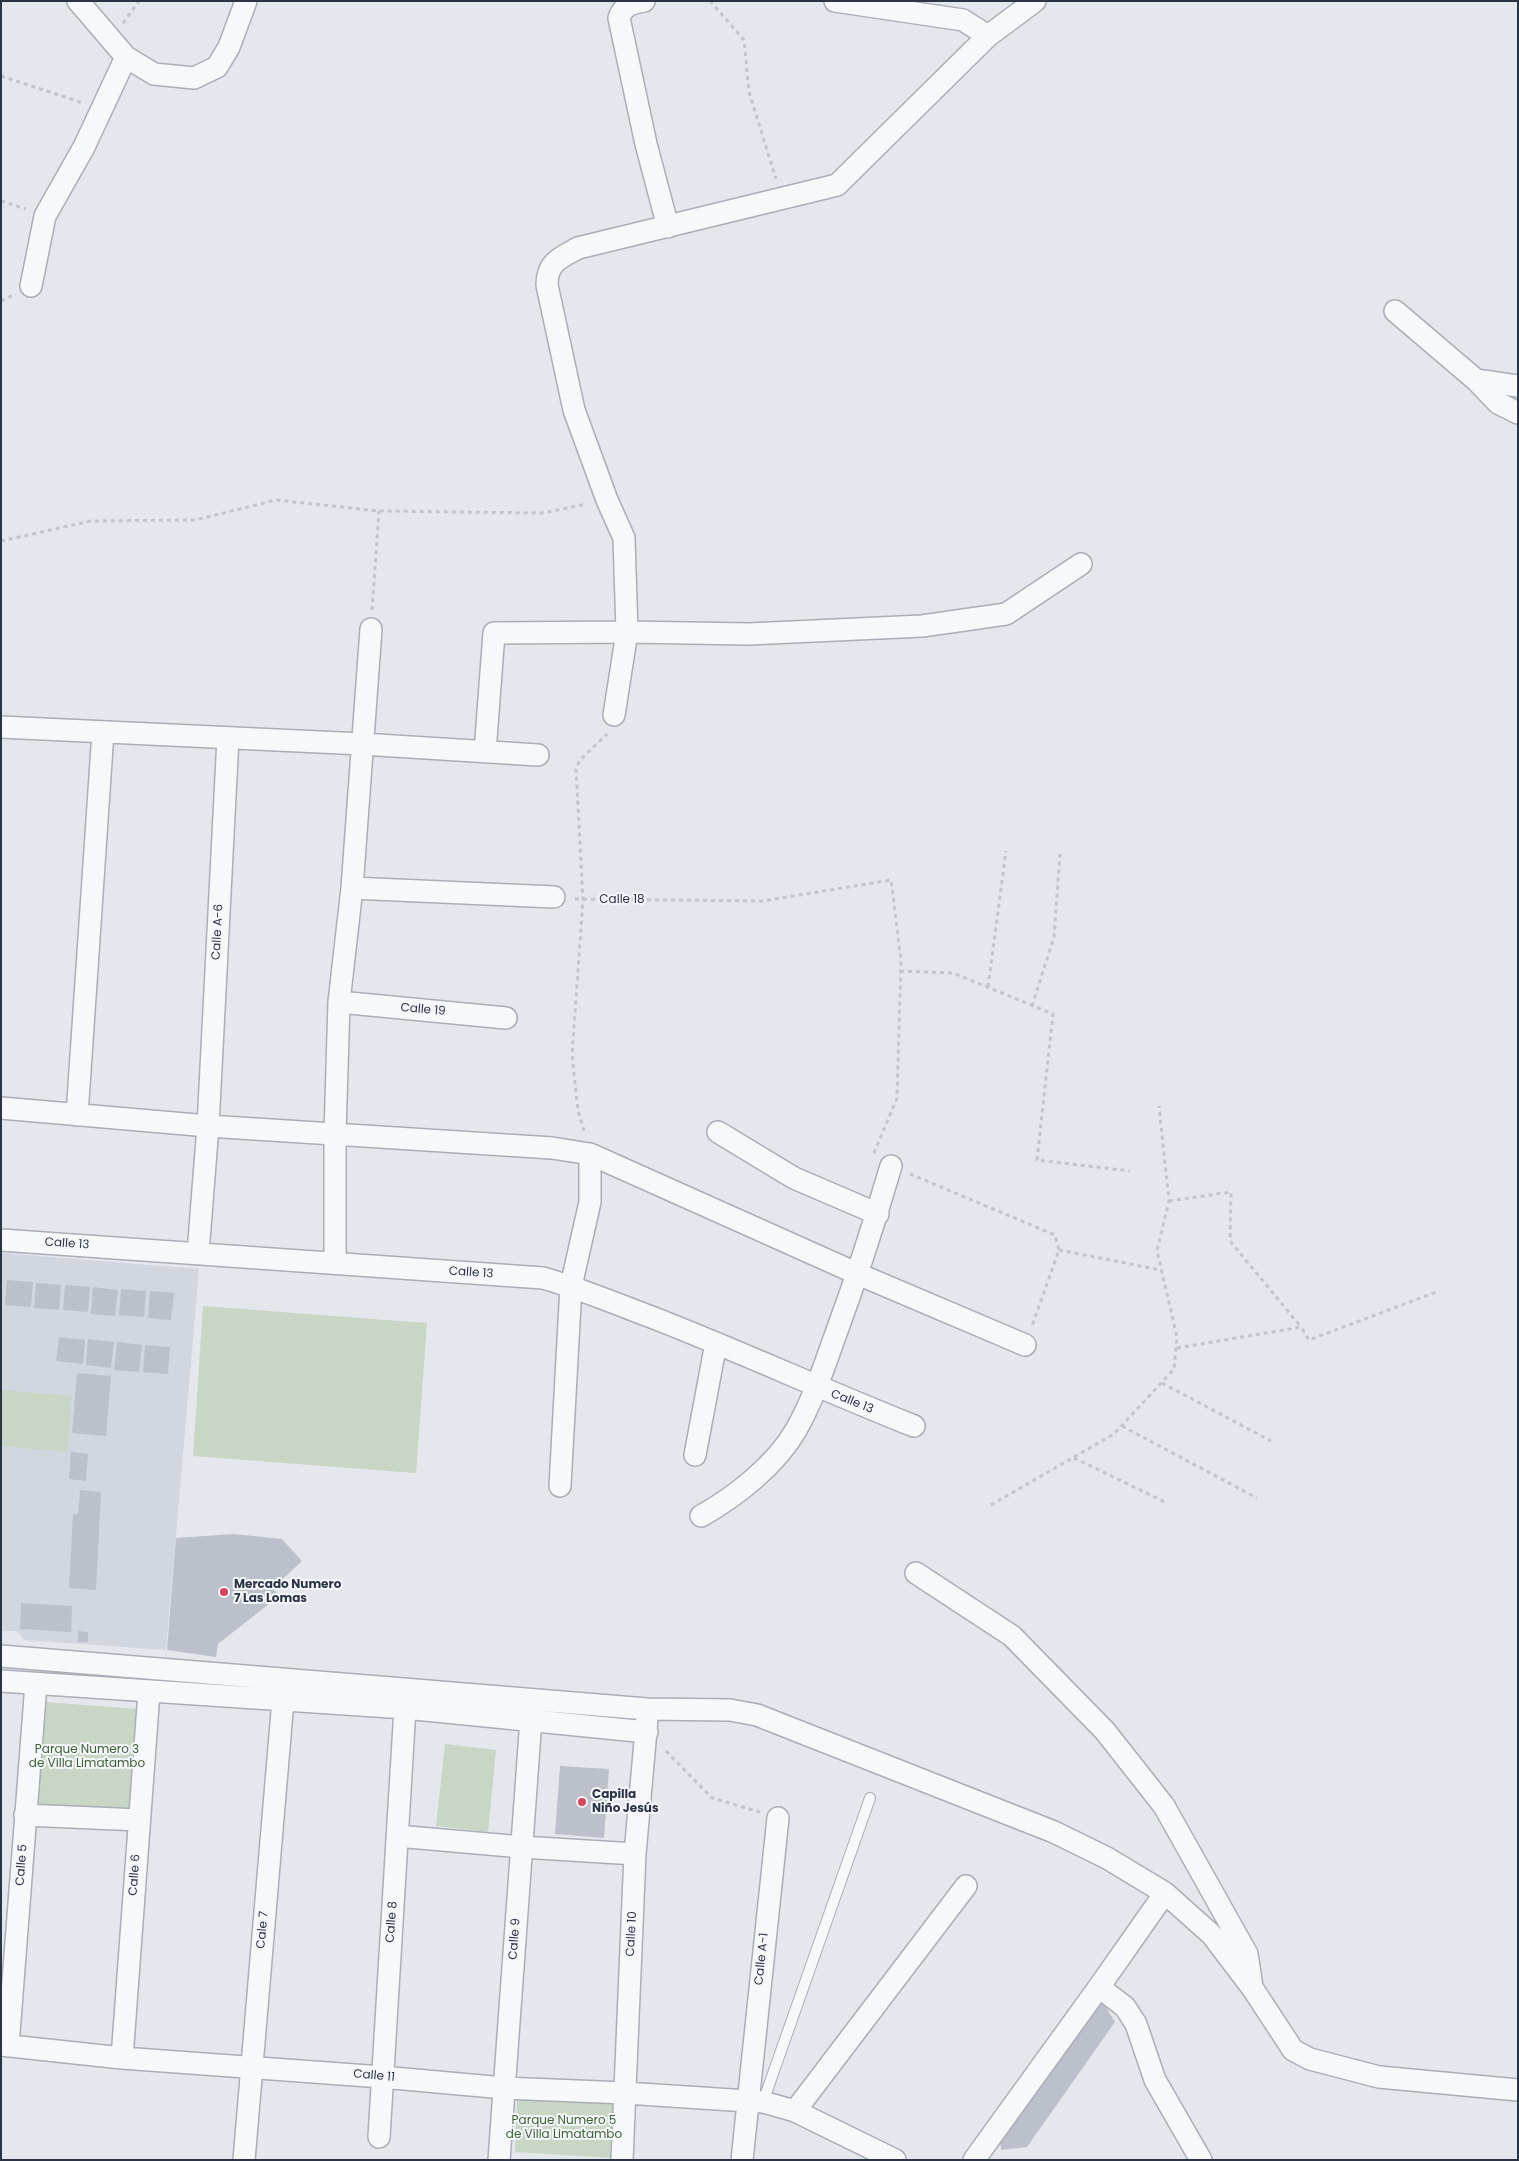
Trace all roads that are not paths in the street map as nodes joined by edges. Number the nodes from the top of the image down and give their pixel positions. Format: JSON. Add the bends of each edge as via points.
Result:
{"nodes":[{"id":1,"x":78,"y":1,"type":"edge"},
{"id":2,"x":246,"y":1,"type":"edge"},
{"id":3,"x":644,"y":1,"type":"edge"},
{"id":4,"x":836,"y":1,"type":"edge"},
{"id":5,"x":1035,"y":1,"type":"edge"},
{"id":6,"x":988,"y":36,"type":"junction"},
{"id":7,"x":126,"y":57,"type":"junction"},
{"id":8,"x":668,"y":226,"type":"junction"},
{"id":9,"x":32,"y":286,"type":"dead end"},
{"id":10,"x":1395,"y":311,"type":"dead end"},
{"id":11,"x":1476,"y":380,"type":"junction"},
{"id":12,"x":1518,"y":386,"type":"edge"},
{"id":13,"x":1518,"y":413,"type":"edge"},
{"id":14,"x":1080,"y":564,"type":"dead end"},
{"id":15,"x":370,"y":629,"type":"road end"},
{"id":16,"x":627,"y":632,"type":"junction"},
{"id":17,"x":614,"y":715,"type":"road end"},
{"id":18,"x":1,"y":728,"type":"edge"},
{"id":19,"x":103,"y":732,"type":"junction"},
{"id":20,"x":228,"y":738,"type":"junction"},
{"id":21,"x":362,"y":744,"type":"junction"},
{"id":22,"x":485,"y":752,"type":"junction"},
{"id":23,"x":538,"y":755,"type":"dead end"},
{"id":24,"x":352,"y":888,"type":"junction"},
{"id":25,"x":554,"y":897,"type":"road end"},
{"id":26,"x":339,"y":1002,"type":"junction"},
{"id":27,"x":506,"y":1018,"type":"dead end"},
{"id":28,"x":1,"y":1108,"type":"edge"},
{"id":29,"x":77,"y":1115,"type":"junction"},
{"id":30,"x":208,"y":1126,"type":"junction"},
{"id":31,"x":718,"y":1132,"type":"dead end"},
{"id":32,"x":335,"y":1134,"type":"junction"},
{"id":33,"x":590,"y":1154,"type":"junction"},
{"id":34,"x":891,"y":1166,"type":"road end"},
{"id":35,"x":878,"y":1214,"type":"junction"},
{"id":36,"x":1,"y":1240,"type":"edge"},
{"id":37,"x":198,"y":1253,"type":"junction"},
{"id":38,"x":335,"y":1262,"type":"junction"},
{"id":39,"x":858,"y":1274,"type":"junction"},
{"id":40,"x":571,"y":1286,"type":"junction"},
{"id":41,"x":716,"y":1343,"type":"junction"},
{"id":42,"x":1025,"y":1345,"type":"road end"},
{"id":43,"x":816,"y":1387,"type":"junction"},
{"id":44,"x":914,"y":1426,"type":"dead end"},
{"id":45,"x":695,"y":1454,"type":"dead end"},
{"id":46,"x":560,"y":1486,"type":"dead end"},
{"id":47,"x":701,"y":1516,"type":"dead end"},
{"id":48,"x":916,"y":1573,"type":"dead end"},
{"id":49,"x":1,"y":1656,"type":"edge"},
{"id":50,"x":1,"y":1681,"type":"edge"},
{"id":51,"x":36,"y":1684,"type":"junction"},
{"id":52,"x":148,"y":1692,"type":"junction"},
{"id":53,"x":283,"y":1700,"type":"junction"},
{"id":54,"x":405,"y":1708,"type":"junction"},
{"id":55,"x":648,"y":1708,"type":"junction"},
{"id":56,"x":531,"y":1719,"type":"junction"},
{"id":57,"x":647,"y":1732,"type":"junction"},
{"id":58,"x":870,"y":1798,"type":"dead end"},
{"id":59,"x":25,"y":1815,"type":"junction"},
{"id":60,"x":778,"y":1818,"type":"road end"},
{"id":61,"x":140,"y":1820,"type":"junction"},
{"id":62,"x":397,"y":1836,"type":"junction"},
{"id":63,"x":522,"y":1847,"type":"junction"},
{"id":64,"x":635,"y":1854,"type":"junction"},
{"id":65,"x":966,"y":1886,"type":"dead end"},
{"id":66,"x":1165,"y":1893,"type":"junction"},
{"id":67,"x":1100,"y":1987,"type":"junction"},
{"id":68,"x":1253,"y":1989,"type":"junction"},
{"id":69,"x":5,"y":2046,"type":"edge"},
{"id":70,"x":122,"y":2058,"type":"junction"},
{"id":71,"x":252,"y":2066,"type":"junction"},
{"id":72,"x":382,"y":2077,"type":"junction"},
{"id":73,"x":504,"y":2088,"type":"junction"},
{"id":74,"x":1518,"y":2090,"type":"edge"},
{"id":75,"x":625,"y":2093,"type":"junction"},
{"id":76,"x":755,"y":2102,"type":"junction"},
{"id":77,"x":795,"y":2111,"type":"junction"},
{"id":78,"x":379,"y":2137,"type":"dead end"},
{"id":79,"x":244,"y":2160,"type":"edge"},
{"id":80,"x":499,"y":2160,"type":"edge"},
{"id":81,"x":622,"y":2160,"type":"edge"},
{"id":82,"x":742,"y":2160,"type":"edge"},
{"id":83,"x":895,"y":2160,"type":"edge"},
{"id":84,"x":974,"y":2160,"type":"edge"},
{"id":85,"x":1201,"y":2160,"type":"edge"}],
"edges":[{"from":1,"to":7,"type":"street"},
{"from":2,"to":7,"type":"street","via":[[217,67],[194,78],[154,74]]},
{"from":3,"to":8,"type":"street","via":[[622,10],[619,18],[646,144]]},
{"from":4,"to":6,"type":"street","via":[[963,20]]},
{"from":5,"to":6,"type":"street"},
{"from":6,"to":8,"type":"street","via":[[837,185]]},
{"from":7,"to":9,"type":"street","via":[[84,148],[45,216]]},
{"from":8,"to":16,"type":"street","via":[[578,248],[555,262],[547,273],[574,410],[624,538]]},
{"from":10,"to":11,"type":"street"},
{"from":11,"to":12,"type":"street"},
{"from":11,"to":13,"type":"street","via":[[1498,403]]},
{"from":14,"to":16,"type":"street","via":[[1006,614],[922,626],[749,634]]},
{"from":15,"to":21,"type":"street"},
{"from":16,"to":17,"type":"street"},
{"from":16,"to":22,"type":"street","via":[[494,633]]},
{"from":18,"to":19,"type":"street"},
{"from":19,"to":20,"type":"street"},
{"from":19,"to":29,"type":"street"},
{"from":20,"to":21,"type":"street"},
{"from":20,"to":30,"type":"street","name":"Calle A-6"},
{"from":21,"to":22,"type":"street"},
{"from":21,"to":24,"type":"street"},
{"from":22,"to":23,"type":"street"},
{"from":24,"to":25,"type":"street"},
{"from":24,"to":26,"type":"street"},
{"from":26,"to":27,"type":"street","name":"Calle 19"},
{"from":26,"to":32,"type":"street"},
{"from":28,"to":29,"type":"street"},
{"from":29,"to":30,"type":"street"},
{"from":30,"to":32,"type":"street"},
{"from":30,"to":37,"type":"street","name":"Calle A-6"},
{"from":31,"to":35,"type":"street","via":[[794,1178]]},
{"from":32,"to":33,"type":"street","via":[[552,1148]]},
{"from":32,"to":38,"type":"street"},
{"from":33,"to":39,"type":"street"},
{"from":33,"to":40,"type":"street","via":[[590,1202]]},
{"from":34,"to":35,"type":"street"},
{"from":35,"to":39,"type":"street"},
{"from":36,"to":37,"type":"street","name":"Calle 13"},
{"from":37,"to":38,"type":"street","name":"Calle 13"},
{"from":38,"to":40,"type":"street","name":"Calle 13","via":[[544,1278]]},
{"from":39,"to":42,"type":"street"},
{"from":39,"to":43,"type":"street"},
{"from":40,"to":41,"type":"street","name":"Calle 13"},
{"from":40,"to":46,"type":"street"},
{"from":41,"to":43,"type":"street","name":"Calle 13"},
{"from":41,"to":45,"type":"street"},
{"from":43,"to":44,"type":"street","name":"Calle 13"},
{"from":43,"to":47,"type":"street","via":[[795,1432],[775,1458],[741,1490]]},
{"from":48,"to":68,"type":"street","via":[[1012,1636],[1105,1731],[1164,1806],[1247,1954]]},
{"from":49,"to":55,"type":"street"},
{"from":50,"to":51,"type":"street"},
{"from":51,"to":52,"type":"street"},
{"from":51,"to":59,"type":"street","name":"Calle 5"},
{"from":52,"to":53,"type":"street"},
{"from":52,"to":61,"type":"street","name":"Calle 6"},
{"from":53,"to":54,"type":"street"},
{"from":53,"to":71,"type":"street","name":"Cale 7"},
{"from":54,"to":56,"type":"street"},
{"from":54,"to":62,"type":"street","name":"Calle 8"},
{"from":55,"to":57,"type":"street","name":"Calle 10"},
{"from":55,"to":66,"type":"street","via":[[730,1710],[756,1715],[1054,1832],[1107,1858]]},
{"from":56,"to":57,"type":"street"},
{"from":56,"to":63,"type":"street","name":"Calle 9"},
{"from":57,"to":64,"type":"street","name":"Calle 10"},
{"from":58,"to":76,"type":"lane"},
{"from":59,"to":61,"type":"street"},
{"from":59,"to":69,"type":"street","name":"Calle 5"},
{"from":60,"to":76,"type":"street","name":"Calle A-1"},
{"from":61,"to":70,"type":"street","name":"Calle 6"},
{"from":62,"to":63,"type":"street"},
{"from":62,"to":72,"type":"street","name":"Calle 8"},
{"from":63,"to":64,"type":"street"},
{"from":63,"to":73,"type":"street","name":"Calle 9"},
{"from":64,"to":75,"type":"street","name":"Calle 10"},
{"from":65,"to":77,"type":"street"},
{"from":66,"to":67,"type":"street"},
{"from":66,"to":68,"type":"street","via":[[1212,1935]]},
{"from":67,"to":84,"type":"street"},
{"from":67,"to":85,"type":"street","via":[[1125,2007],[1136,2024],[1155,2080]]},
{"from":68,"to":74,"type":"street","via":[[1293,2050],[1310,2059],[1379,2076]]},
{"from":69,"to":70,"type":"street","name":"Calle 11"},
{"from":70,"to":71,"type":"street","name":"Calle 11"},
{"from":71,"to":72,"type":"street","name":"Calle 11"},
{"from":71,"to":79,"type":"street","name":"Cale 7"},
{"from":72,"to":73,"type":"street","name":"Calle 11"},
{"from":72,"to":78,"type":"street","name":"Calle 8"},
{"from":73,"to":75,"type":"street","name":"Calle 11"},
{"from":73,"to":80,"type":"street","name":"Calle 9"},
{"from":75,"to":76,"type":"street","name":"Calle 11"},
{"from":75,"to":81,"type":"street","name":"Calle 10"},
{"from":76,"to":77,"type":"street","name":"Calle 11"},
{"from":76,"to":82,"type":"street","name":"Calle A-1"},
{"from":77,"to":83,"type":"street","name":"Calle 11"}]}
